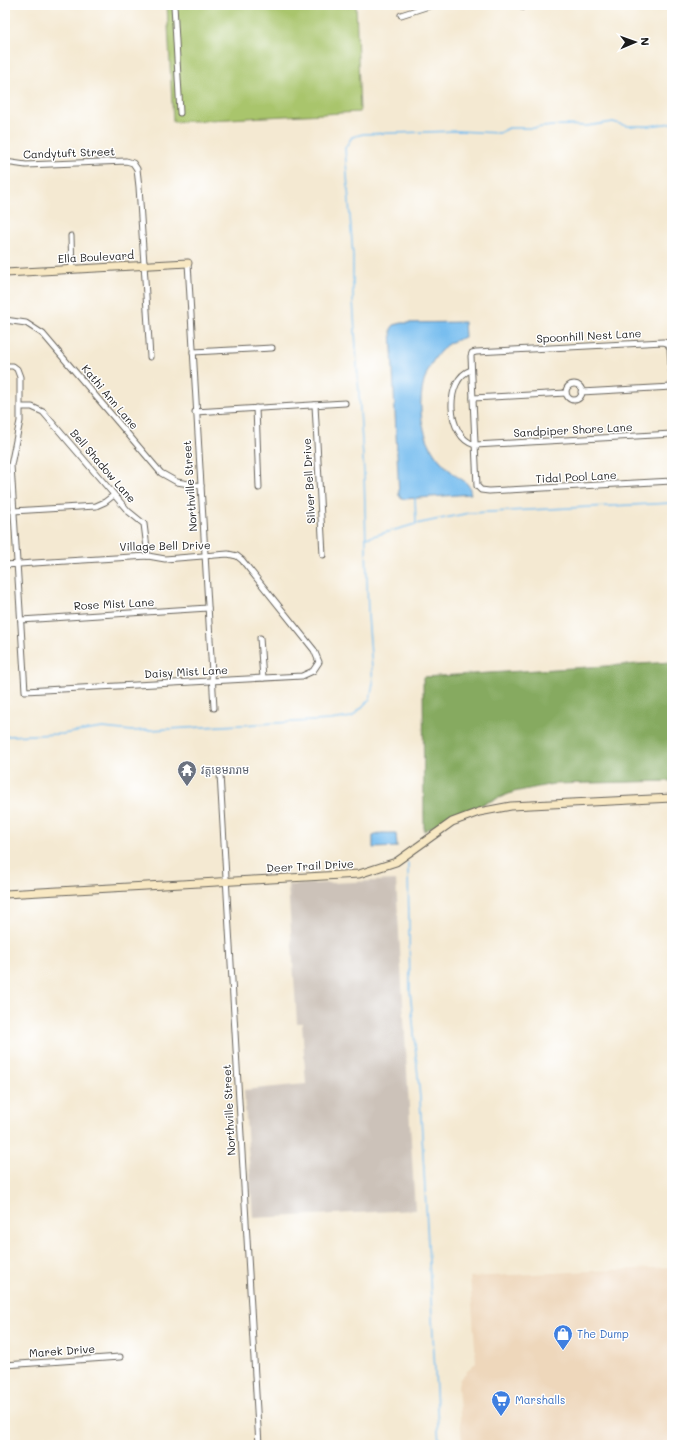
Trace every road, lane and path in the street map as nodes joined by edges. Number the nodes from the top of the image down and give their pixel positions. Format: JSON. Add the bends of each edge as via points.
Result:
{"nodes":[{"id":1,"x":174,"y":5,"type":"edge"},
{"id":2,"x":432,"y":5,"type":"edge"},
{"id":3,"x":401,"y":15,"type":"dead end"},
{"id":4,"x":180,"y":113,"type":"dead end"},
{"id":5,"x":5,"y":162,"type":"edge"},
{"id":6,"x":71,"y":236,"type":"dead end"},
{"id":7,"x":188,"y":263,"type":"joint"},
{"id":8,"x":144,"y":266,"type":"junction"},
{"id":9,"x":72,"y":270,"type":"junction"},
{"id":10,"x":5,"y":273,"type":"edge"},
{"id":11,"x":5,"y":320,"type":"edge"},
{"id":12,"x":272,"y":348,"type":"dead end"},
{"id":13,"x":193,"y":352,"type":"junction"},
{"id":14,"x":150,"y":357,"type":"dead end"},
{"id":15,"x":5,"y":366,"type":"edge"},
{"id":16,"x":471,"y":370,"type":"junction"},
{"id":17,"x":672,"y":382,"type":"edge"},
{"id":18,"x":672,"y":387,"type":"edge"},
{"id":19,"x":581,"y":392,"type":"junction"},
{"id":20,"x":566,"y":393,"type":"junction"},
{"id":21,"x":473,"y":398,"type":"junction"},
{"id":22,"x":344,"y":403,"type":"dead end"},
{"id":23,"x":315,"y":405,"type":"junction"},
{"id":24,"x":21,"y":407,"type":"junction"},
{"id":25,"x":256,"y":408,"type":"junction"},
{"id":26,"x":195,"y":412,"type":"junction"},
{"id":27,"x":672,"y":434,"type":"edge"},
{"id":28,"x":475,"y":445,"type":"junction"},
{"id":29,"x":672,"y":481,"type":"edge"},
{"id":30,"x":200,"y":486,"type":"junction"},
{"id":31,"x":259,"y":488,"type":"dead end"},
{"id":32,"x":114,"y":495,"type":"junction"},
{"id":33,"x":13,"y":511,"type":"junction"},
{"id":34,"x":148,"y":556,"type":"junction"},
{"id":35,"x":205,"y":556,"type":"junction"},
{"id":36,"x":323,"y":556,"type":"dead end"},
{"id":37,"x":17,"y":564,"type":"junction"},
{"id":38,"x":5,"y":565,"type":"edge"},
{"id":39,"x":208,"y":608,"type":"junction"},
{"id":40,"x":21,"y":620,"type":"junction"},
{"id":41,"x":260,"y":638,"type":"dead end"},
{"id":42,"x":308,"y":642,"type":"joint"},
{"id":43,"x":263,"y":678,"type":"junction"},
{"id":44,"x":212,"y":680,"type":"junction"},
{"id":45,"x":214,"y":708,"type":"dead end"},
{"id":46,"x":220,"y":774,"type":"dead end"},
{"id":47,"x":672,"y":798,"type":"edge"},
{"id":48,"x":225,"y":882,"type":"junction"},
{"id":49,"x":5,"y":894,"type":"edge"},
{"id":50,"x":120,"y":1357,"type":"dead end"},
{"id":51,"x":5,"y":1365,"type":"edge"},
{"id":52,"x":259,"y":1445,"type":"edge"}],
"edges":[{"from":1,"to":4,"type":"street"},
{"from":2,"to":3,"type":"street"},
{"from":5,"to":8,"type":"street","name":"Candytuft Street","via":[[26,165],[126,161],[133,163],[138,176]]},
{"from":6,"to":9,"type":"street"},
{"from":7,"to":8,"type":"street","name":"Ella Boulevard"},
{"from":7,"to":13,"type":"street","name":"Northville Street"},
{"from":8,"to":9,"type":"street","name":"Ella Boulevard"},
{"from":8,"to":14,"type":"street"},
{"from":9,"to":10,"type":"street","name":"Ella Boulevard"},
{"from":11,"to":30,"type":"street","name":"Kathi Ann Lane","via":[[26,323],[44,334],[161,473],[177,482]]},
{"from":12,"to":13,"type":"street"},
{"from":13,"to":26,"type":"street","name":"Northville Street"},
{"from":15,"to":24,"type":"street","via":[[13,366],[19,372]]},
{"from":16,"to":17,"type":"street","name":"Spoonhill Nest Lane","via":[[472,353],[663,342],[670,348]]},
{"from":16,"to":21,"type":"street"},
{"from":16,"to":28,"type":"street","via":[[465,372],[456,386],[452,410],[458,432],[466,442]]},
{"from":18,"to":19,"type":"street"},
{"from":19,"to":20,"type":"street","via":[[575,400],[570,399]]},
{"from":19,"to":20,"type":"street","via":[[580,387],[573,384],[568,387]]},
{"from":20,"to":21,"type":"street"},
{"from":21,"to":28,"type":"street"},
{"from":22,"to":23,"type":"street"},
{"from":23,"to":25,"type":"street"},
{"from":23,"to":36,"type":"street","name":"Silver Bell Drive"},
{"from":24,"to":32,"type":"street","name":"Bell Shadow Lane","via":[[32,407],[43,412]]},
{"from":24,"to":33,"type":"street","via":[[11,465]]},
{"from":25,"to":26,"type":"street"},
{"from":25,"to":31,"type":"street"},
{"from":26,"to":30,"type":"street","name":"Northville Street"},
{"from":27,"to":28,"type":"street","name":"Sandpiper Shore Lane"},
{"from":28,"to":29,"type":"street","name":"Tidal Pool Lane","via":[[477,486],[489,492]]},
{"from":30,"to":35,"type":"street","name":"Northville Street"},
{"from":32,"to":33,"type":"street","via":[[96,506]]},
{"from":32,"to":34,"type":"street","name":"Bell Shadow Lane","via":[[144,524]]},
{"from":33,"to":37,"type":"street"},
{"from":34,"to":35,"type":"street","name":"Village Bell Drive","via":[[165,559]]},
{"from":34,"to":37,"type":"street","name":"Village Bell Drive"},
{"from":35,"to":39,"type":"street","name":"Northville Street"},
{"from":35,"to":42,"type":"street","name":"Village Bell Drive","via":[[232,554],[242,560]]},
{"from":37,"to":38,"type":"street","name":"Village Bell Drive"},
{"from":37,"to":40,"type":"street"},
{"from":39,"to":40,"type":"street","name":"Rose Mist Lane"},
{"from":39,"to":44,"type":"street","name":"Northville Street"},
{"from":40,"to":44,"type":"street","name":"Daisy Mist Lane","via":[[25,691]]},
{"from":41,"to":43,"type":"street"},
{"from":42,"to":43,"type":"street","name":"Daisy Mist Lane","via":[[318,656],[319,662],[313,671],[302,676]]},
{"from":43,"to":44,"type":"street","name":"Daisy Mist Lane"},
{"from":44,"to":45,"type":"street","name":"Northville Street"},
{"from":46,"to":48,"type":"street","name":"Northville Street"},
{"from":47,"to":48,"type":"street","name":"Deer Trail Drive","via":[[511,806],[479,812],[452,822],[396,862],[359,874]]},
{"from":48,"to":49,"type":"street","name":"Deer Trail Drive"},
{"from":48,"to":52,"type":"street","name":"Northville Street"},
{"from":50,"to":51,"type":"street","name":"Marek Drive"}]}
